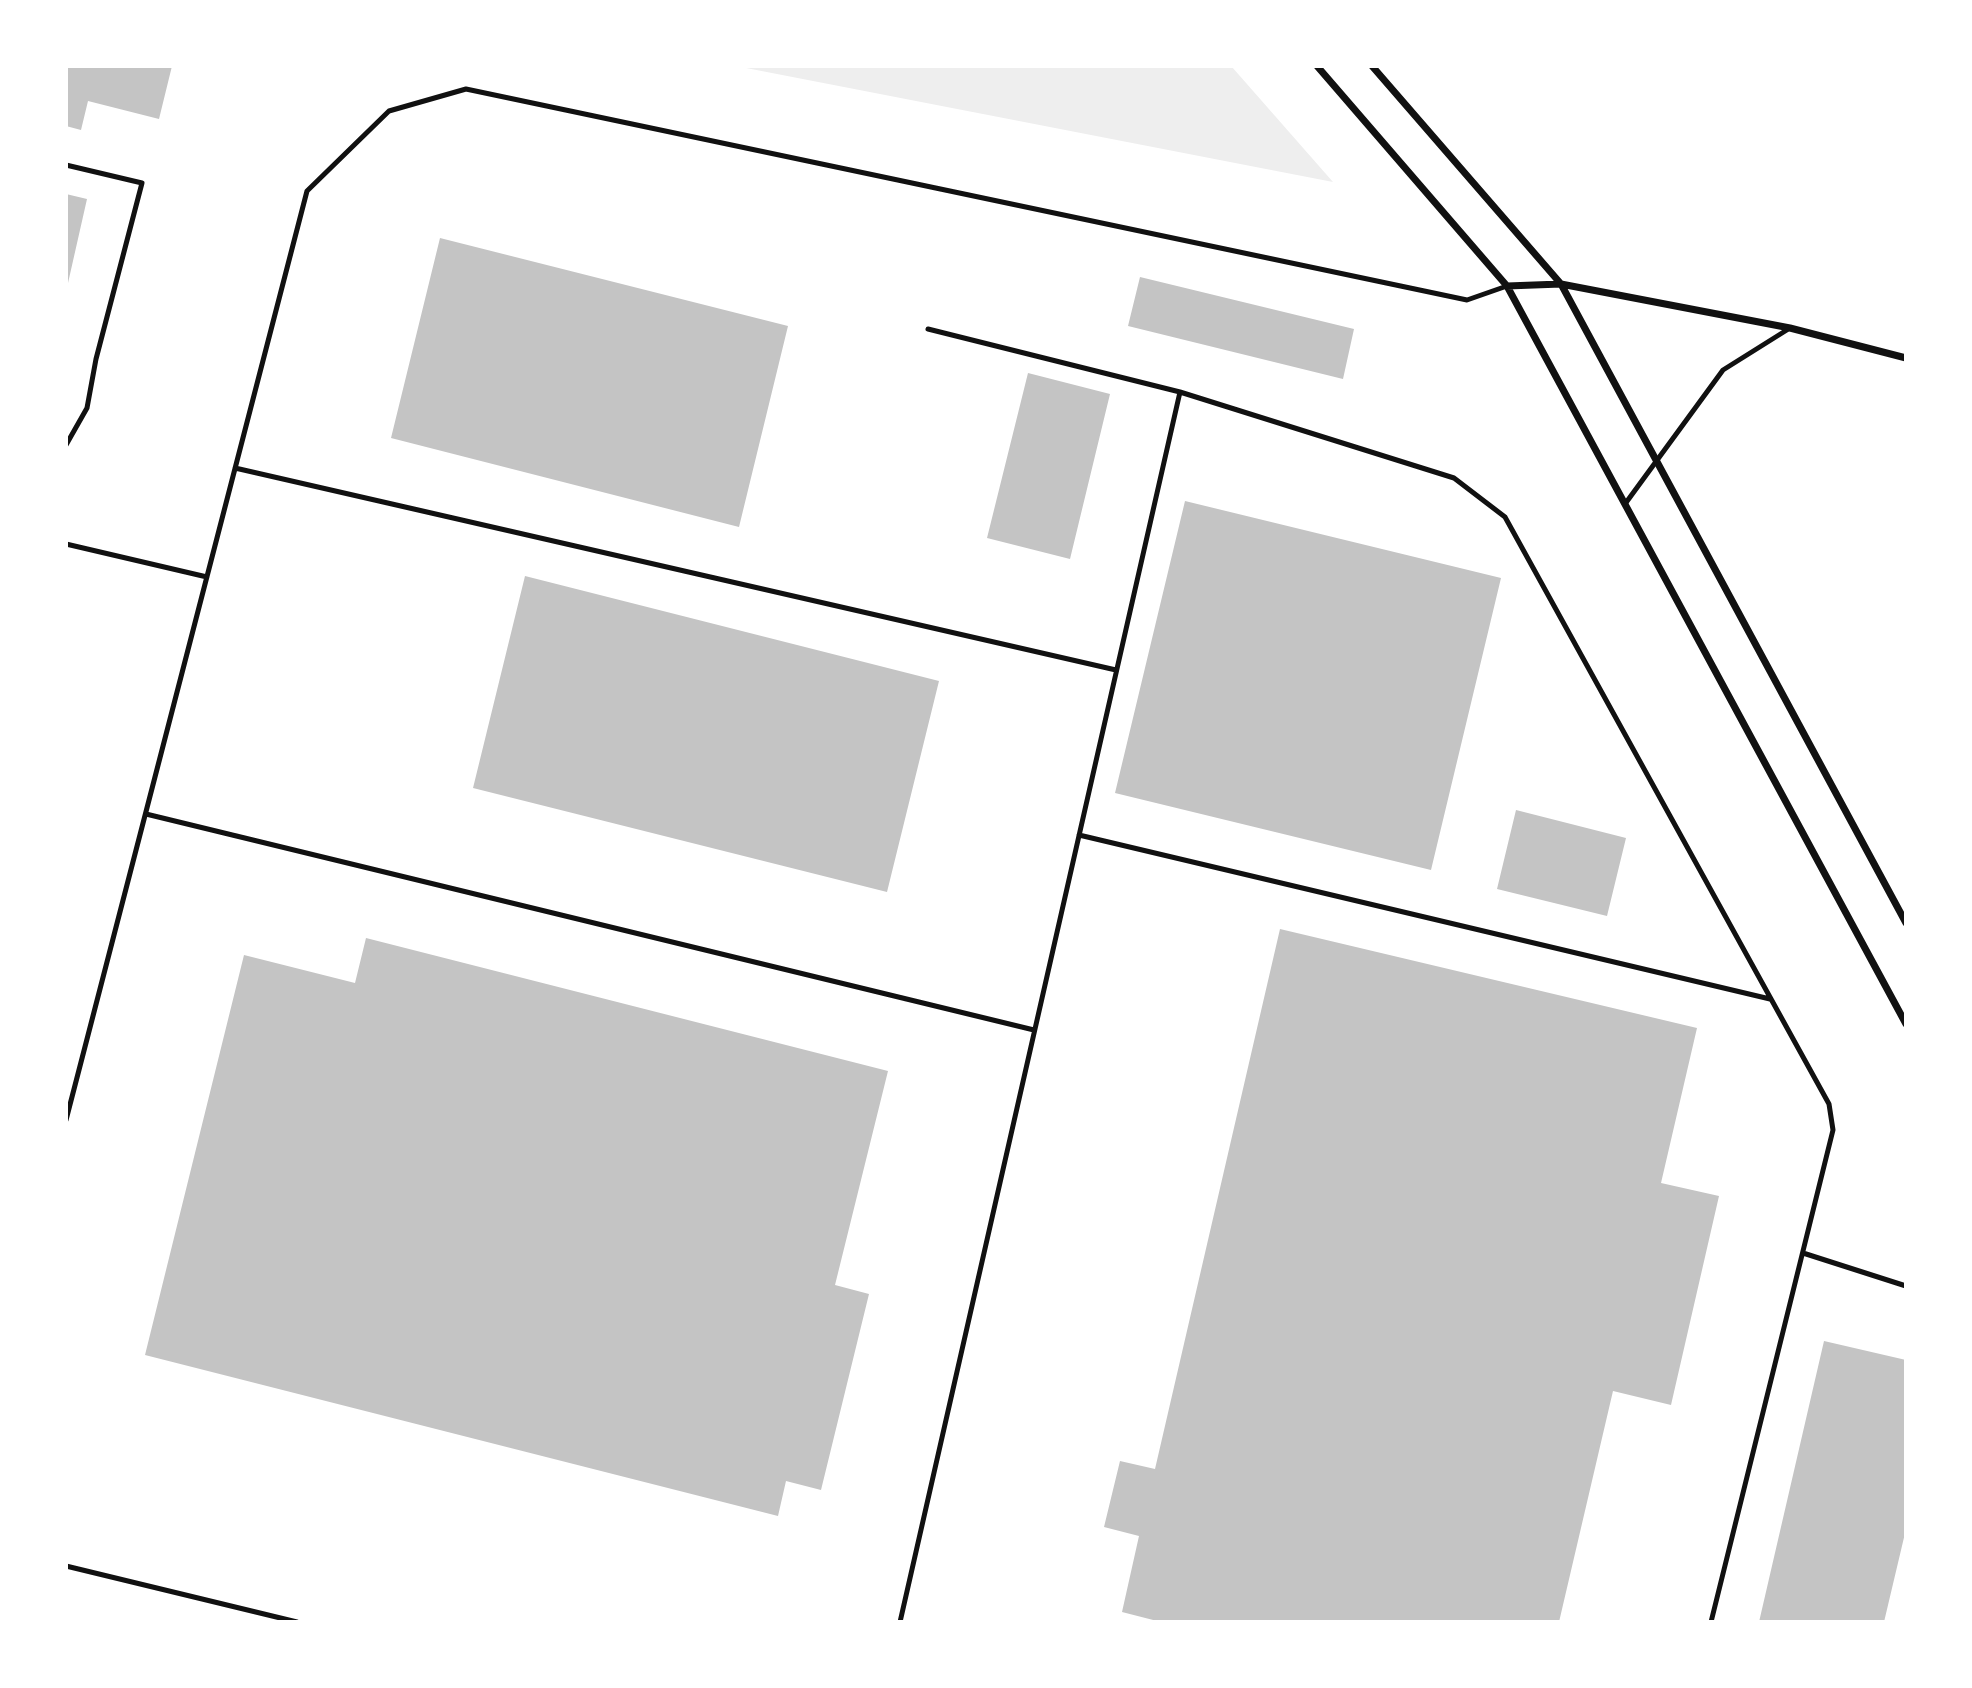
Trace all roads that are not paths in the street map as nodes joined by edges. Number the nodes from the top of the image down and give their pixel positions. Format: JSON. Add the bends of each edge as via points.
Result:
{"nodes":[{"id":1,"x":1317,"y":66,"type":"edge"},
{"id":2,"x":1371,"y":66,"type":"edge"},
{"id":3,"x":66,"y":164,"type":"edge"},
{"id":4,"x":1561,"y":284,"type":"junction"},
{"id":5,"x":1507,"y":286,"type":"junction"},
{"id":6,"x":1790,"y":328,"type":"junction"},
{"id":7,"x":928,"y":329,"type":"dead end"},
{"id":8,"x":1903,"y":358,"type":"edge"},
{"id":9,"x":1180,"y":392,"type":"junction"},
{"id":10,"x":66,"y":444,"type":"edge"},
{"id":11,"x":1656,"y":461,"type":"junction"},
{"id":12,"x":235,"y":468,"type":"junction"},
{"id":13,"x":1625,"y":504,"type":"junction"},
{"id":14,"x":66,"y":544,"type":"edge"},
{"id":15,"x":207,"y":577,"type":"junction"},
{"id":16,"x":1116,"y":670,"type":"junction"},
{"id":17,"x":146,"y":814,"type":"junction"},
{"id":18,"x":1079,"y":835,"type":"junction"},
{"id":19,"x":1906,"y":923,"type":"edge"},
{"id":20,"x":1770,"y":999,"type":"junction"},
{"id":21,"x":1906,"y":1024,"type":"edge"},
{"id":22,"x":1034,"y":1030,"type":"junction"},
{"id":23,"x":66,"y":1120,"type":"edge"},
{"id":24,"x":1803,"y":1253,"type":"junction"},
{"id":25,"x":1906,"y":1286,"type":"edge"},
{"id":26,"x":66,"y":1566,"type":"edge"},
{"id":27,"x":297,"y":1622,"type":"edge"},
{"id":28,"x":900,"y":1622,"type":"edge"},
{"id":29,"x":1711,"y":1622,"type":"edge"}],
"edges":[{"from":1,"to":5,"type":"street"},
{"from":2,"to":4,"type":"street"},
{"from":3,"to":10,"type":"lane","via":[[142,183],[87,408]]},
{"from":4,"to":5,"type":"street"},
{"from":4,"to":6,"type":"street"},
{"from":4,"to":11,"type":"street"},
{"from":5,"to":12,"type":"lane","via":[[1467,300],[466,89],[389,111],[307,191]]},
{"from":5,"to":13,"type":"street"},
{"from":6,"to":8,"type":"street"},
{"from":6,"to":11,"type":"lane","via":[[1723,370]]},
{"from":7,"to":9,"type":"lane"},
{"from":9,"to":16,"type":"lane"},
{"from":9,"to":20,"type":"lane","via":[[1454,478],[1505,517]]},
{"from":11,"to":13,"type":"lane"},
{"from":11,"to":19,"type":"street"},
{"from":12,"to":15,"type":"lane"},
{"from":12,"to":16,"type":"lane"},
{"from":13,"to":21,"type":"street"},
{"from":14,"to":15,"type":"lane"},
{"from":15,"to":17,"type":"lane"},
{"from":16,"to":18,"type":"lane"},
{"from":17,"to":22,"type":"lane"},
{"from":17,"to":23,"type":"lane"},
{"from":18,"to":20,"type":"lane"},
{"from":18,"to":22,"type":"lane"},
{"from":20,"to":24,"type":"lane","via":[[1829,1104],[1833,1130]]},
{"from":22,"to":28,"type":"lane"},
{"from":24,"to":25,"type":"lane"},
{"from":24,"to":29,"type":"lane"},
{"from":26,"to":27,"type":"lane"}]}
